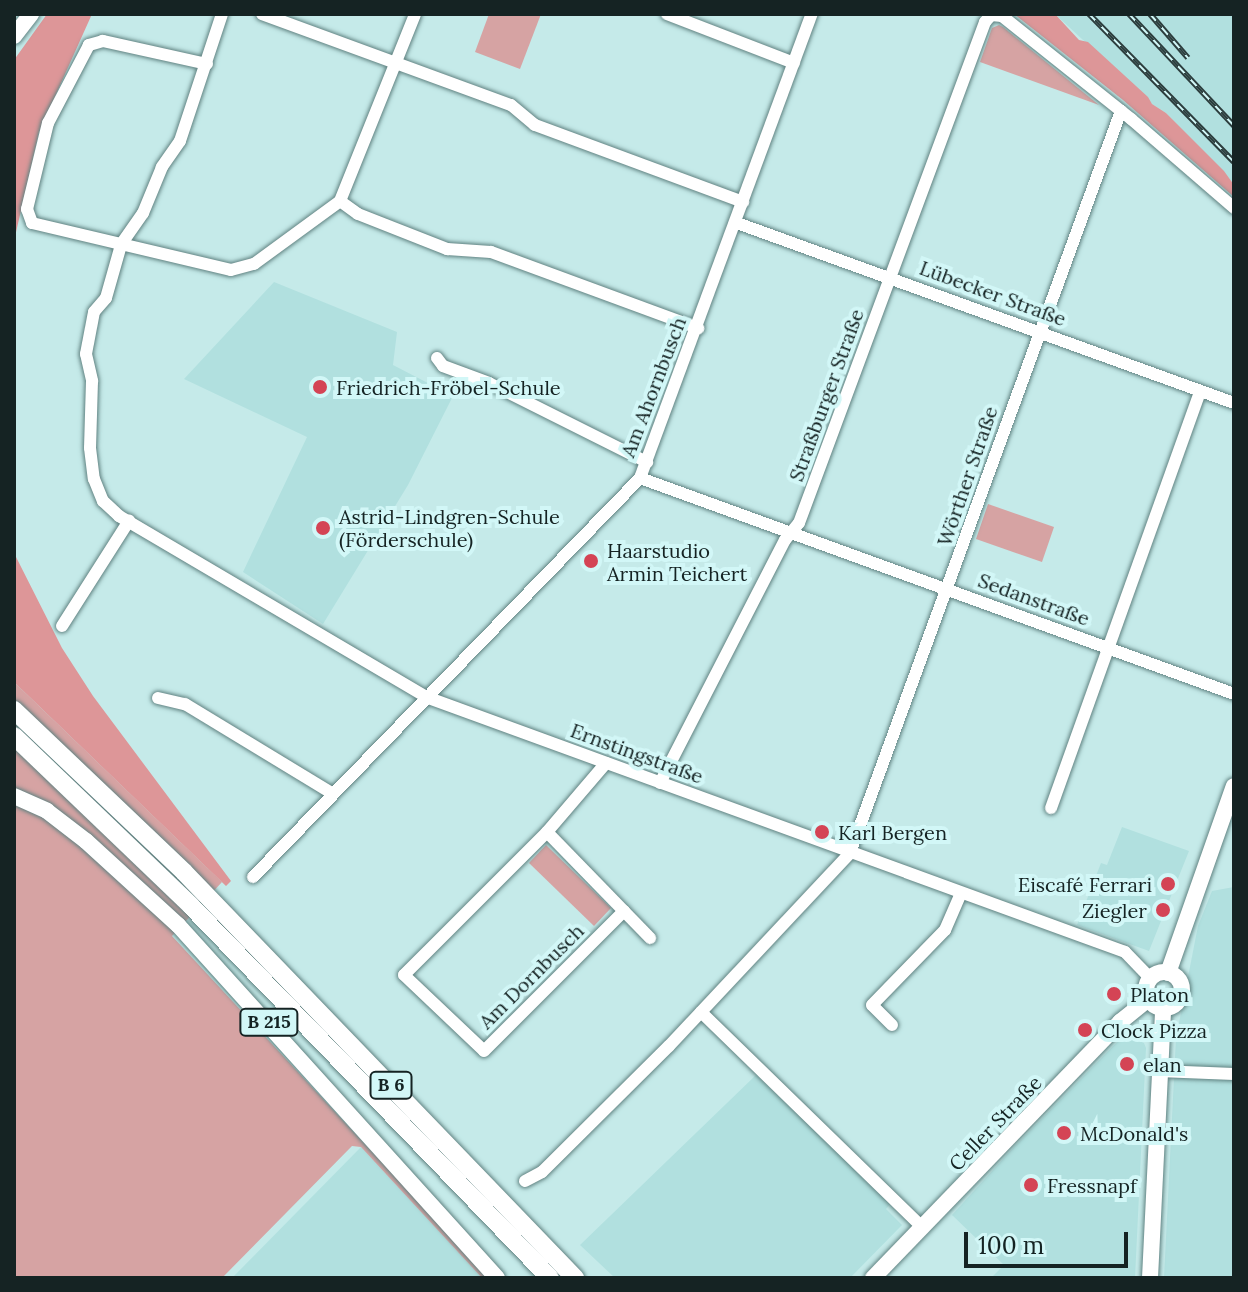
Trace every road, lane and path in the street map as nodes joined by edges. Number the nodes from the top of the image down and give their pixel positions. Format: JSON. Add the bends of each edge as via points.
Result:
{"nodes":[{"id":1,"x":31,"y":14,"type":"edge"},
{"id":2,"x":222,"y":14,"type":"edge"},
{"id":3,"x":262,"y":14,"type":"edge"},
{"id":4,"x":415,"y":14,"type":"edge"},
{"id":5,"x":667,"y":14,"type":"edge"},
{"id":6,"x":812,"y":14,"type":"edge"},
{"id":7,"x":14,"y":36,"type":"edge"},
{"id":8,"x":394,"y":61,"type":"junction"},
{"id":9,"x":794,"y":63,"type":"junction"},
{"id":10,"x":207,"y":64,"type":"junction"},
{"id":11,"x":1121,"y":111,"type":"junction"},
{"id":12,"x":340,"y":201,"type":"junction"},
{"id":13,"x":743,"y":202,"type":"junction"},
{"id":14,"x":1234,"y":208,"type":"edge"},
{"id":15,"x":737,"y":223,"type":"junction"},
{"id":16,"x":121,"y":245,"type":"junction"},
{"id":17,"x":891,"y":277,"type":"junction"},
{"id":18,"x":698,"y":328,"type":"junction"},
{"id":19,"x":1038,"y":332,"type":"junction"},
{"id":20,"x":437,"y":358,"type":"dead end"},
{"id":21,"x":1200,"y":392,"type":"junction"},
{"id":22,"x":1234,"y":403,"type":"edge"},
{"id":23,"x":647,"y":462,"type":"junction"},
{"id":24,"x":640,"y":478,"type":"junction"},
{"id":25,"x":129,"y":521,"type":"junction"},
{"id":26,"x":792,"y":532,"type":"junction"},
{"id":27,"x":948,"y":589,"type":"junction"},
{"id":28,"x":62,"y":626,"type":"dead end"},
{"id":29,"x":1106,"y":647,"type":"junction"},
{"id":30,"x":1234,"y":694,"type":"edge"},
{"id":31,"x":426,"y":697,"type":"junction"},
{"id":32,"x":158,"y":698,"type":"dead end"},
{"id":33,"x":14,"y":710,"type":"edge"},
{"id":34,"x":15,"y":738,"type":"edge"},
{"id":35,"x":606,"y":763,"type":"junction"},
{"id":36,"x":660,"y":783,"type":"junction"},
{"id":37,"x":1234,"y":786,"type":"edge"},
{"id":38,"x":333,"y":794,"type":"junction"},
{"id":39,"x":14,"y":796,"type":"edge"},
{"id":40,"x":1051,"y":808,"type":"dead end"},
{"id":41,"x":547,"y":832,"type":"junction"},
{"id":42,"x":850,"y":853,"type":"junction"},
{"id":43,"x":253,"y":877,"type":"dead end"},
{"id":44,"x":961,"y":893,"type":"junction"},
{"id":45,"x":624,"y":911,"type":"junction"},
{"id":46,"x":650,"y":938,"type":"dead end"},
{"id":47,"x":1168,"y":973,"type":"junction"},
{"id":48,"x":1150,"y":978,"type":"junction"},
{"id":49,"x":1148,"y":999,"type":"junction"},
{"id":50,"x":1163,"y":1008,"type":"junction"},
{"id":51,"x":701,"y":1012,"type":"junction"},
{"id":52,"x":892,"y":1025,"type":"dead end"},
{"id":53,"x":1159,"y":1071,"type":"junction"},
{"id":54,"x":1234,"y":1074,"type":"edge"},
{"id":55,"x":525,"y":1181,"type":"dead end"},
{"id":56,"x":922,"y":1227,"type":"junction"},
{"id":57,"x":497,"y":1278,"type":"edge"},
{"id":58,"x":550,"y":1278,"type":"edge"},
{"id":59,"x":575,"y":1278,"type":"edge"},
{"id":60,"x":873,"y":1278,"type":"edge"},
{"id":61,"x":1150,"y":1278,"type":"edge"}],
"edges":[{"from":1,"to":7,"type":"main road"},
{"from":2,"to":10,"type":"street","name":"Ernstingstraße"},
{"from":3,"to":8,"type":"street"},
{"from":4,"to":8,"type":"street"},
{"from":5,"to":9,"type":"street"},
{"from":6,"to":9,"type":"street","name":"Am Ahornbusch"},
{"from":8,"to":12,"type":"street"},
{"from":8,"to":13,"type":"street","via":[[511,105],[535,125]]},
{"from":9,"to":13,"type":"street","name":"Am Ahornbusch"},
{"from":10,"to":16,"type":"street","name":"Ernstingstraße","via":[[180,141]]},
{"from":10,"to":16,"type":"street","via":[[95,42],[84,52],[48,123],[27,216],[40,227]]},
{"from":11,"to":14,"type":"street"},
{"from":11,"to":17,"type":"street","name":"Straßburger Straße","via":[[1002,16],[991,15]]},
{"from":11,"to":19,"type":"street","name":"Wörther Straße"},
{"from":12,"to":16,"type":"street","via":[[237,271]]},
{"from":12,"to":18,"type":"street","via":[[358,214],[447,249],[491,252]]},
{"from":13,"to":15,"type":"street","name":"Am Ahornbusch"},
{"from":15,"to":17,"type":"street","name":"Lübecker Straße"},
{"from":15,"to":18,"type":"street","name":"Am Ahornbusch"},
{"from":16,"to":25,"type":"street","name":"Ernstingstraße","via":[[106,298],[94,312],[86,354],[92,381],[94,479],[103,501]]},
{"from":17,"to":19,"type":"street","name":"Lübecker Straße"},
{"from":17,"to":26,"type":"street","name":"Straßburger Straße"},
{"from":18,"to":23,"type":"street","name":"Am Ahornbusch"},
{"from":19,"to":21,"type":"street","name":"Lübecker Straße"},
{"from":19,"to":27,"type":"street","name":"Wörther Straße"},
{"from":20,"to":23,"type":"street","via":[[443,366],[489,383]]},
{"from":21,"to":22,"type":"street","name":"Lübecker Straße"},
{"from":21,"to":29,"type":"street"},
{"from":23,"to":24,"type":"street","name":"Am Ahornbusch"},
{"from":24,"to":26,"type":"street","name":"Sedanstraße"},
{"from":24,"to":31,"type":"street","name":"Am Ahornbusch"},
{"from":25,"to":28,"type":"street"},
{"from":25,"to":31,"type":"street","name":"Ernstingstraße"},
{"from":26,"to":27,"type":"street","name":"Sedanstraße"},
{"from":26,"to":36,"type":"street","name":"Straßburger Straße"},
{"from":27,"to":29,"type":"street","name":"Sedanstraße"},
{"from":27,"to":42,"type":"street","name":"Wörther Straße"},
{"from":29,"to":30,"type":"street","name":"Sedanstraße"},
{"from":29,"to":40,"type":"street"},
{"from":31,"to":35,"type":"street","name":"Ernstingstraße"},
{"from":31,"to":38,"type":"street","name":"Am Ahornbusch"},
{"from":32,"to":38,"type":"street","via":[[185,704]]},
{"from":33,"to":59,"type":"highway","number":"B 6","via":[[184,872]]},
{"from":34,"to":58,"type":"highway","number":"B 6","via":[[191,906]]},
{"from":35,"to":36,"type":"street","name":"Ernstingstraße"},
{"from":35,"to":41,"type":"street","name":"Am Dornbusch"},
{"from":36,"to":42,"type":"street","name":"Ernstingstraße"},
{"from":37,"to":47,"type":"main road"},
{"from":38,"to":43,"type":"street","name":"Am Ahornbusch"},
{"from":39,"to":57,"type":"main road","number":"B 215","via":[[47,811],[86,841],[178,925]]},
{"from":41,"to":45,"type":"street"},
{"from":41,"to":45,"type":"street","name":"Am Dornbusch","via":[[404,975],[484,1051]]},
{"from":42,"to":44,"type":"street","name":"Ernstingstraße"},
{"from":42,"to":51,"type":"street"},
{"from":44,"to":48,"type":"street","name":"Ernstingstraße","via":[[1125,952]]},
{"from":44,"to":52,"type":"street","via":[[945,930],[872,1005]]},
{"from":45,"to":46,"type":"street"},
{"from":47,"to":48,"type":"main road"},
{"from":47,"to":50,"type":"main road","via":[[1181,983],[1181,995],[1173,1006]]},
{"from":48,"to":49,"type":"main road"},
{"from":49,"to":50,"type":"main road"},
{"from":49,"to":56,"type":"main road","name":"Celler Straße"},
{"from":50,"to":53,"type":"main road"},
{"from":51,"to":55,"type":"street","via":[[542,1172]]},
{"from":51,"to":56,"type":"street"},
{"from":53,"to":54,"type":"street"},
{"from":53,"to":61,"type":"main road"},
{"from":56,"to":60,"type":"main road","name":"Celler Straße"}]}
